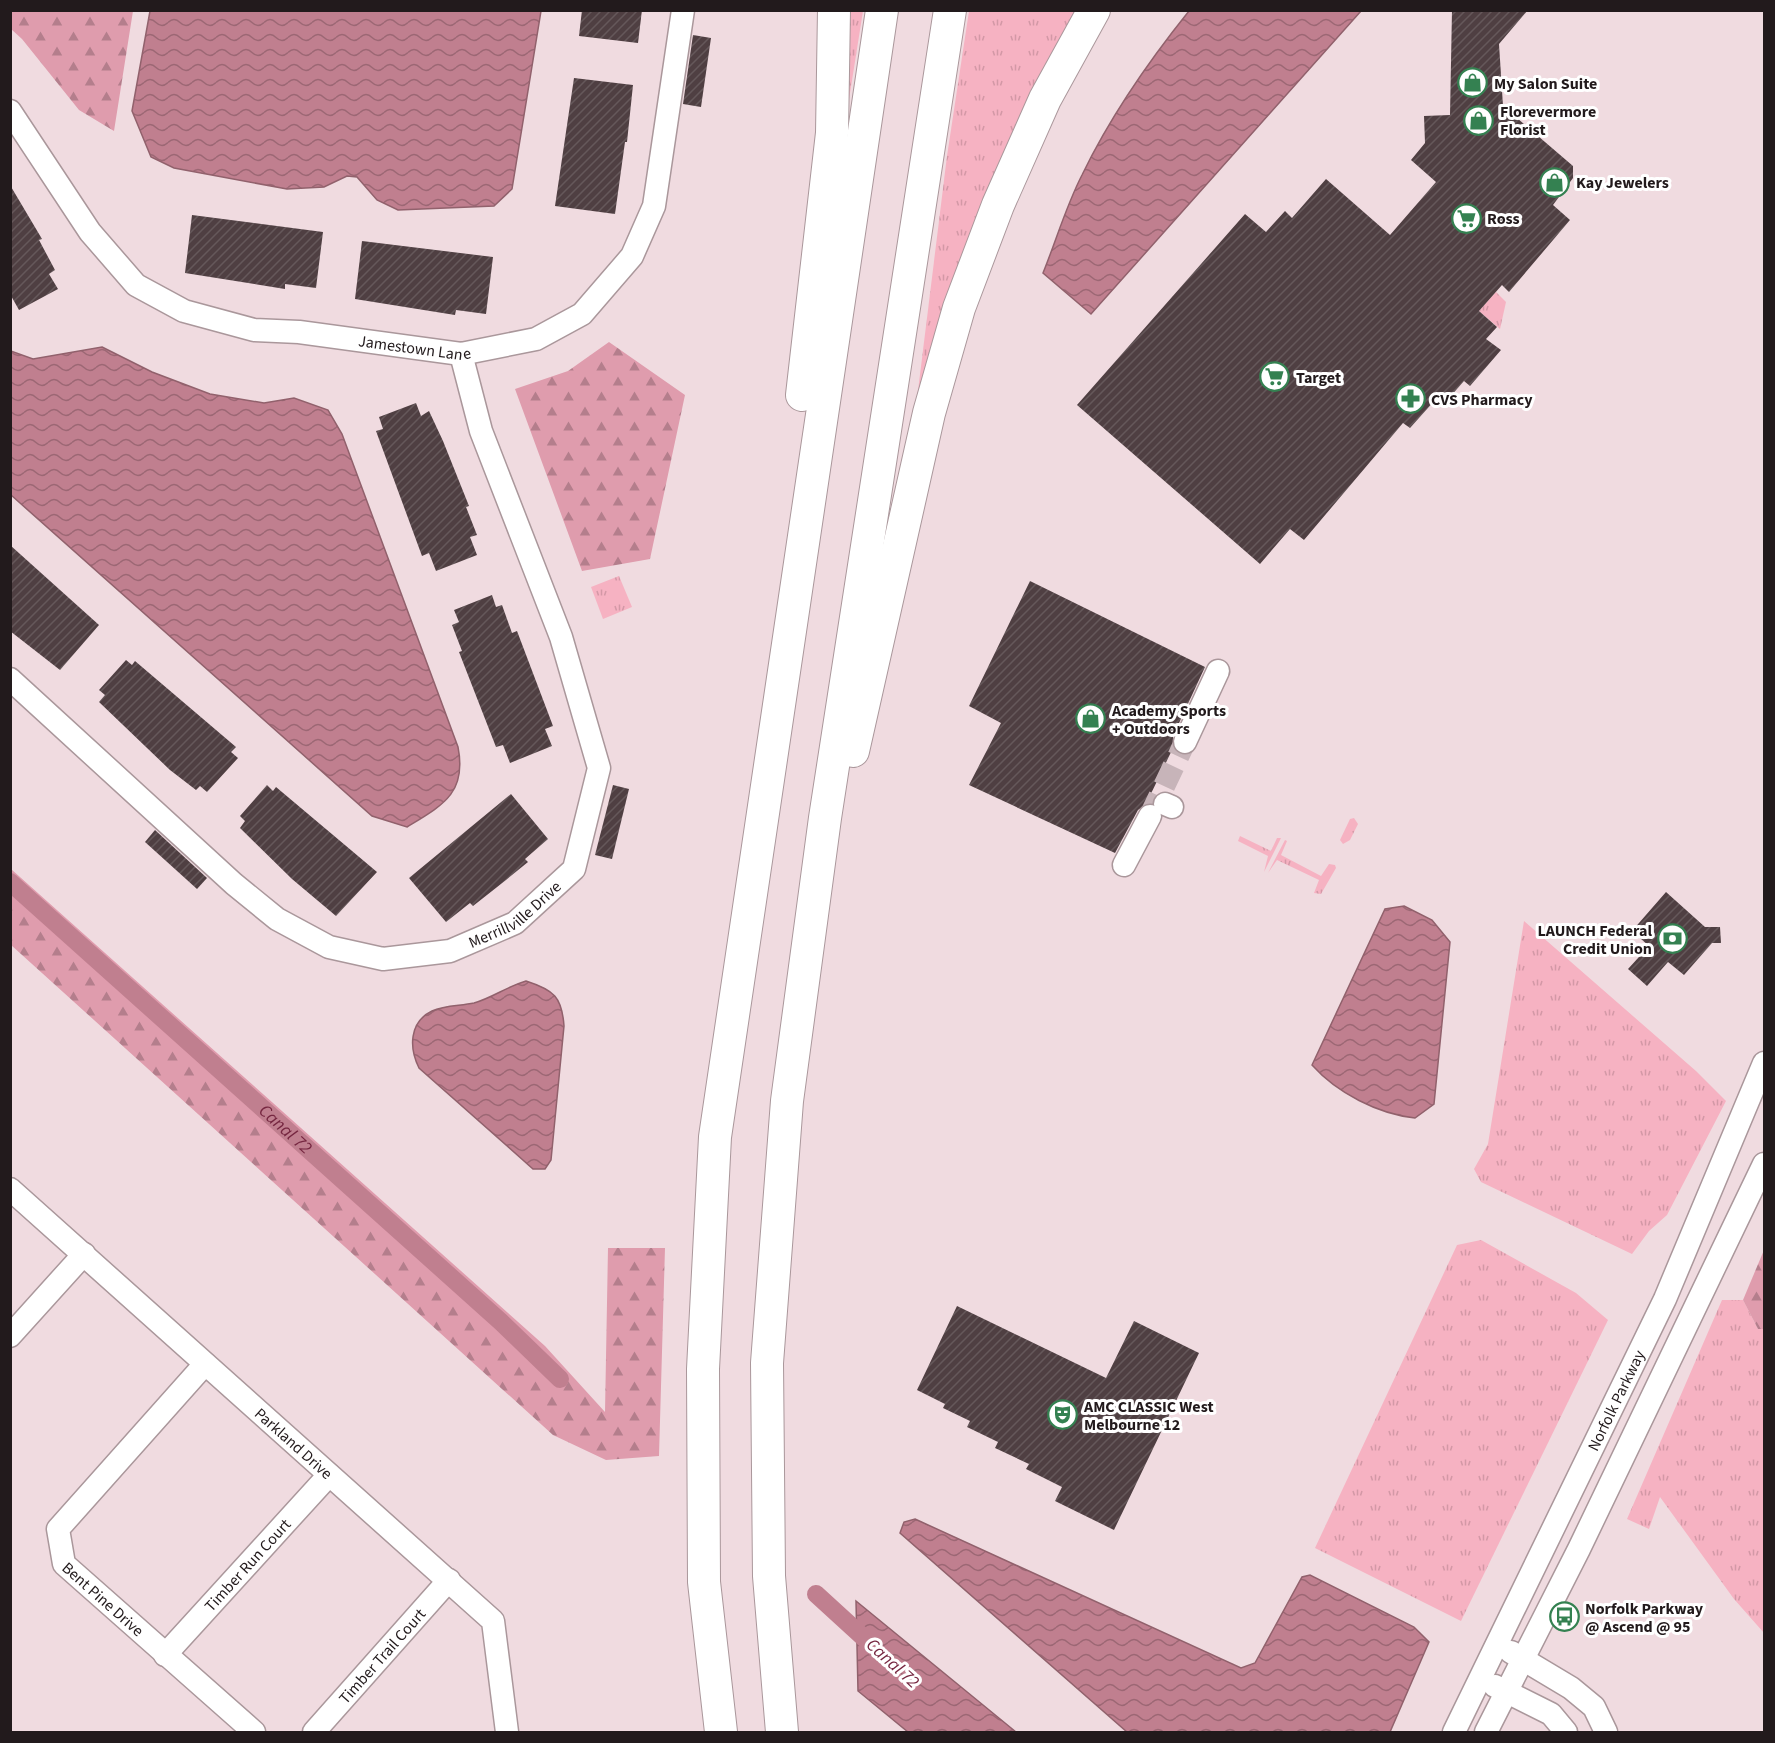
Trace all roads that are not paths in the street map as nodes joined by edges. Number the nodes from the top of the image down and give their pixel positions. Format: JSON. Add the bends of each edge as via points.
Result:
{"nodes":[{"id":1,"x":684,"y":10,"type":"edge"},
{"id":2,"x":834,"y":10,"type":"edge"},
{"id":3,"x":882,"y":10,"type":"edge"},
{"id":4,"x":950,"y":10,"type":"edge"},
{"id":5,"x":1094,"y":10,"type":"edge"},
{"id":6,"x":10,"y":111,"type":"edge"},
{"id":7,"x":461,"y":354,"type":"junction"},
{"id":8,"x":809,"y":501,"type":"junction"},
{"id":9,"x":1218,"y":670,"type":"dead end"},
{"id":10,"x":10,"y":679,"type":"edge"},
{"id":11,"x":1185,"y":742,"type":"tunnel mouth"},
{"id":12,"x":1162,"y":809,"type":"tunnel mouth"},
{"id":13,"x":825,"y":818,"type":"junction"},
{"id":14,"x":1124,"y":865,"type":"dead end"},
{"id":15,"x":1764,"y":1062,"type":"edge"},
{"id":16,"x":1764,"y":1164,"type":"edge"},
{"id":17,"x":10,"y":1189,"type":"edge"},
{"id":18,"x":84,"y":1254,"type":"junction"},
{"id":19,"x":10,"y":1336,"type":"edge"},
{"id":20,"x":205,"y":1364,"type":"junction"},
{"id":21,"x":329,"y":1475,"type":"junction"},
{"id":22,"x":449,"y":1580,"type":"junction"},
{"id":23,"x":1497,"y":1645,"type":"junction"},
{"id":24,"x":165,"y":1654,"type":"junction"},
{"id":25,"x":1523,"y":1658,"type":"junction"},
{"id":26,"x":1481,"y":1677,"type":"junction"},
{"id":27,"x":1506,"y":1693,"type":"junction"},
{"id":28,"x":254,"y":1732,"type":"edge"},
{"id":29,"x":315,"y":1732,"type":"edge"},
{"id":30,"x":507,"y":1732,"type":"edge"},
{"id":31,"x":721,"y":1732,"type":"edge"},
{"id":32,"x":782,"y":1732,"type":"edge"},
{"id":33,"x":1454,"y":1732,"type":"edge"},
{"id":34,"x":1486,"y":1732,"type":"edge"},
{"id":35,"x":1566,"y":1732,"type":"edge"},
{"id":36,"x":1606,"y":1732,"type":"edge"}],
"edges":[{"from":1,"to":7,"type":"street","name":"Jamestown Lane","via":[[654,206],[632,256],[582,314],[536,339]]},
{"from":2,"to":8,"type":"highway","via":[[832,133],[801,405]]},
{"from":3,"to":8,"type":"highway"},
{"from":4,"to":13,"type":"highway"},
{"from":5,"to":13,"type":"highway","via":[[1045,99],[958,308],[928,413],[859,733]]},
{"from":6,"to":7,"type":"street","name":"Jamestown Lane","via":[[90,232],[136,285],[184,311],[254,330],[299,332]]},
{"from":7,"to":10,"type":"street","name":"Merrillville Drive","via":[[481,431],[561,637],[599,768],[574,869],[515,923],[450,951],[383,959],[329,947],[277,919],[234,884]]},
{"from":8,"to":31,"type":"highway","via":[[715,1137],[704,1369],[704,1570]]},
{"from":9,"to":11,"type":"street"},
{"from":12,"to":14,"type":"street"},
{"from":13,"to":32,"type":"highway","via":[[787,1101],[767,1363],[769,1576]]},
{"from":15,"to":23,"type":"street","name":"Norfolk Parkway","via":[[1665,1299]]},
{"from":16,"to":25,"type":"street","name":"Norfolk Parkway"},
{"from":17,"to":18,"type":"street","name":"Parkland Drive"},
{"from":18,"to":19,"type":"street"},
{"from":18,"to":20,"type":"street","name":"Parkland Drive"},
{"from":20,"to":21,"type":"street","name":"Parkland Drive"},
{"from":20,"to":24,"type":"street","name":"Bent Pine Drive","via":[[58,1529],[64,1564]]},
{"from":21,"to":22,"type":"street","name":"Parkland Drive"},
{"from":21,"to":24,"type":"street","name":"Timber Run Court"},
{"from":22,"to":29,"type":"street","name":"Timber Trail Court"},
{"from":22,"to":30,"type":"street","name":"Parkland Drive","via":[[493,1621]]},
{"from":23,"to":25,"type":"street"},
{"from":23,"to":26,"type":"street","name":"Norfolk Parkway"},
{"from":24,"to":28,"type":"street","name":"Bent Pine Drive"},
{"from":25,"to":27,"type":"street","name":"Norfolk Parkway"},
{"from":25,"to":36,"type":"street","via":[[1593,1707]]},
{"from":26,"to":27,"type":"street"},
{"from":26,"to":33,"type":"street","name":"Norfolk Parkway"},
{"from":27,"to":34,"type":"street","name":"Norfolk Parkway"},
{"from":27,"to":35,"type":"street","via":[[1551,1714]]}]}
